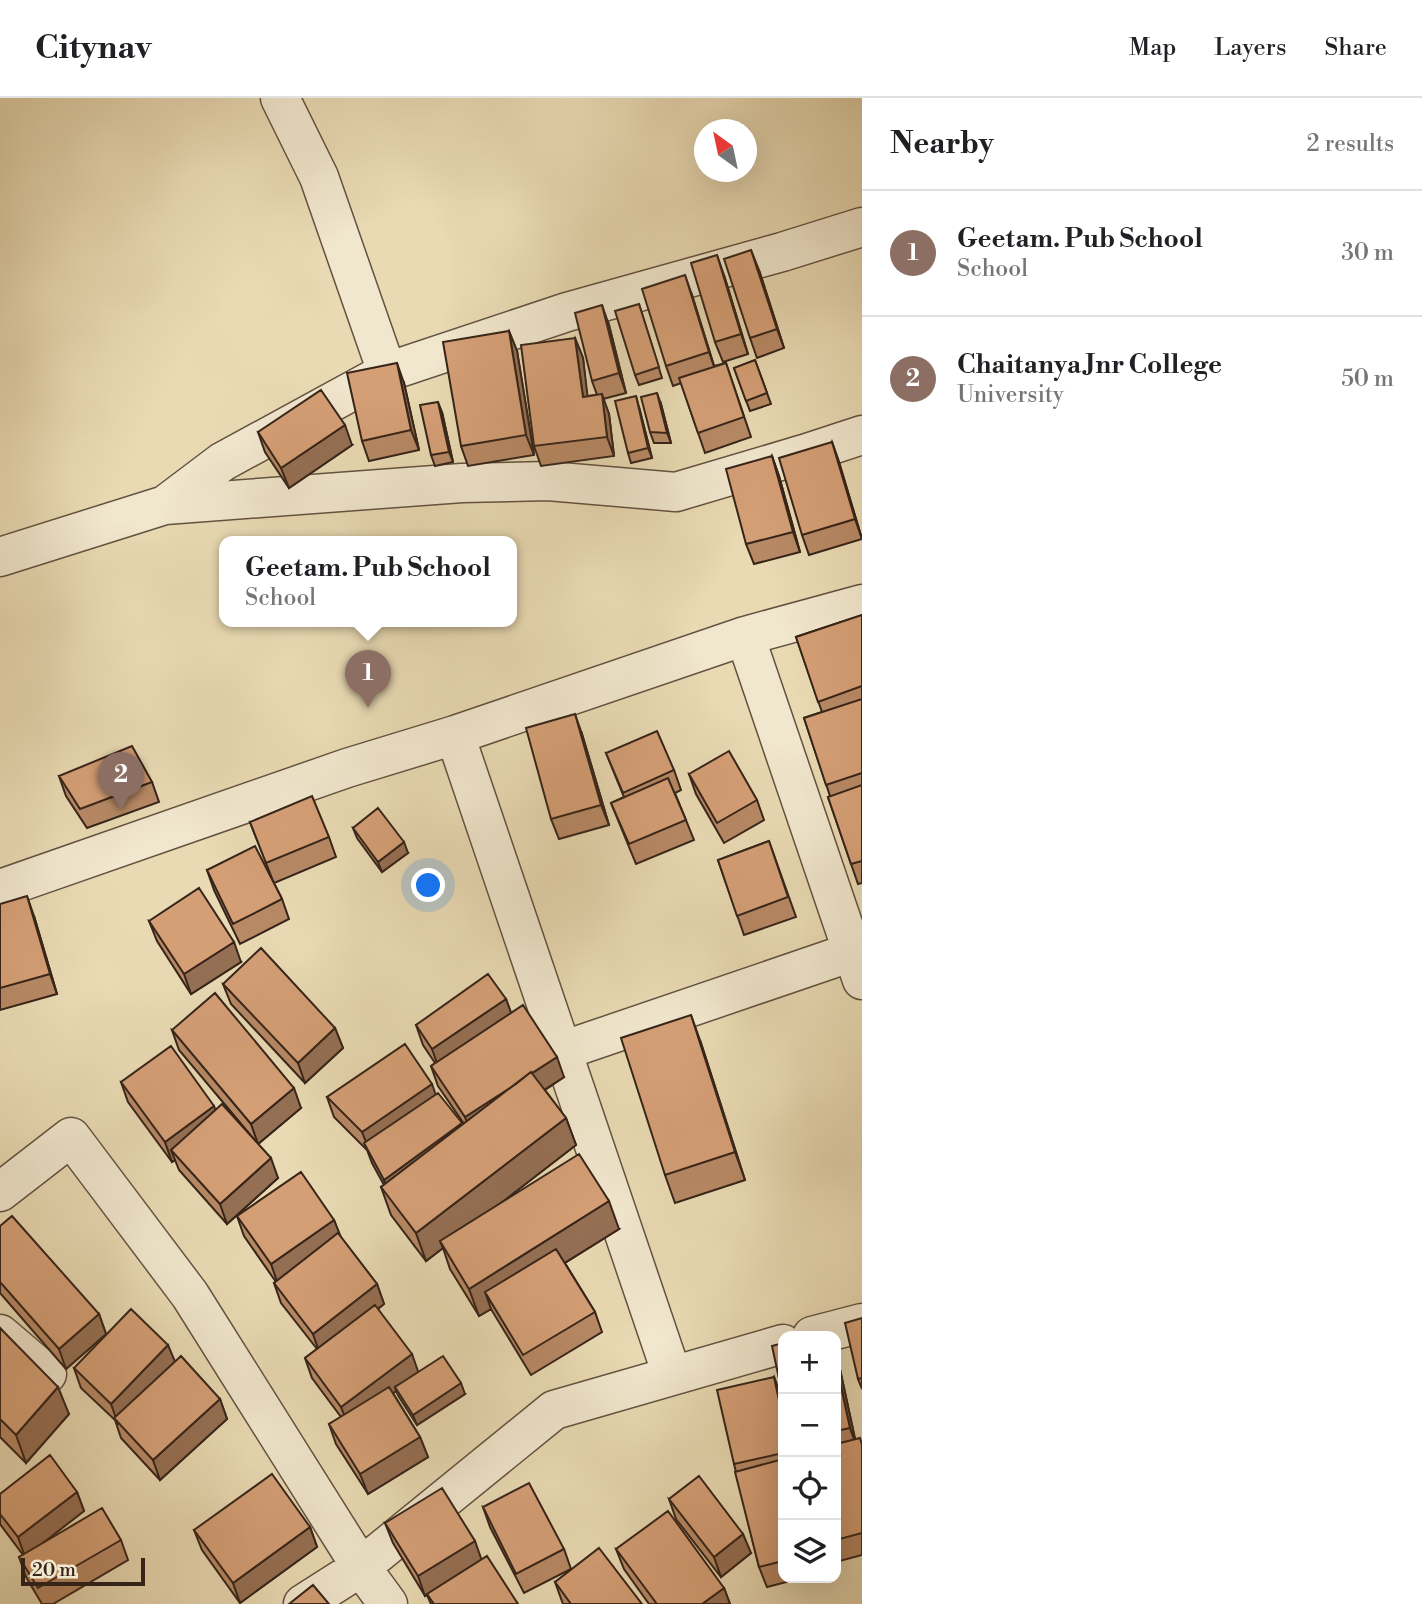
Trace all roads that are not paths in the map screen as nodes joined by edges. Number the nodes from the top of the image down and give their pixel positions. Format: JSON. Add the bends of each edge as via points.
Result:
{"nodes":[{"id":1,"x":280,"y":98,"type":"edge"},
{"id":2,"x":862,"y":227,"type":"edge"},
{"id":3,"x":387,"y":372,"type":"junction"},
{"id":4,"x":862,"y":435,"type":"edge"},
{"id":5,"x":165,"y":505,"type":"junction"},
{"id":6,"x":0,"y":557,"type":"edge"},
{"id":7,"x":862,"y":604,"type":"edge"},
{"id":8,"x":745,"y":636,"type":"junction"},
{"id":9,"x":455,"y":735,"type":"junction"},
{"id":10,"x":0,"y":889,"type":"edge"},
{"id":11,"x":857,"y":966,"type":"edge"},
{"id":12,"x":562,"y":1051,"type":"junction"},
{"id":13,"x":0,"y":1192,"type":"edge"},
{"id":14,"x":862,"y":1322,"type":"edge"},
{"id":15,"x":830,"y":1331,"type":"edge"},
{"id":16,"x":0,"y":1334,"type":"edge"},
{"id":17,"x":778,"y":1345,"type":"edge"},
{"id":18,"x":47,"y":1374,"type":"edge"},
{"id":19,"x":672,"y":1375,"type":"junction"},
{"id":20,"x":360,"y":1567,"type":"junction"},
{"id":21,"x":303,"y":1604,"type":"edge"},
{"id":22,"x":388,"y":1604,"type":"edge"}],
"edges":[{"from":1,"to":3,"type":"street","via":[[318,177]]},
{"from":2,"to":3,"type":"street","via":[[567,312]]},
{"from":3,"to":5,"type":"street","via":[[222,462]]},
{"from":4,"to":5,"type":"street","via":[[676,492],[548,481]]},
{"from":5,"to":6,"type":"street"},
{"from":7,"to":8,"type":"street"},
{"from":8,"to":9,"type":"street"},
{"from":8,"to":11,"type":"street"},
{"from":9,"to":10,"type":"street"},
{"from":9,"to":12,"type":"street"},
{"from":11,"to":12,"type":"street"},
{"from":12,"to":19,"type":"street"},
{"from":13,"to":20,"type":"street","via":[[71,1137],[190,1295]]},
{"from":14,"to":15,"type":"street"},
{"from":16,"to":18,"type":"street"},
{"from":17,"to":19,"type":"street"},
{"from":19,"to":20,"type":"street","via":[[554,1410]]},
{"from":20,"to":21,"type":"street"},
{"from":20,"to":22,"type":"street"}]}
